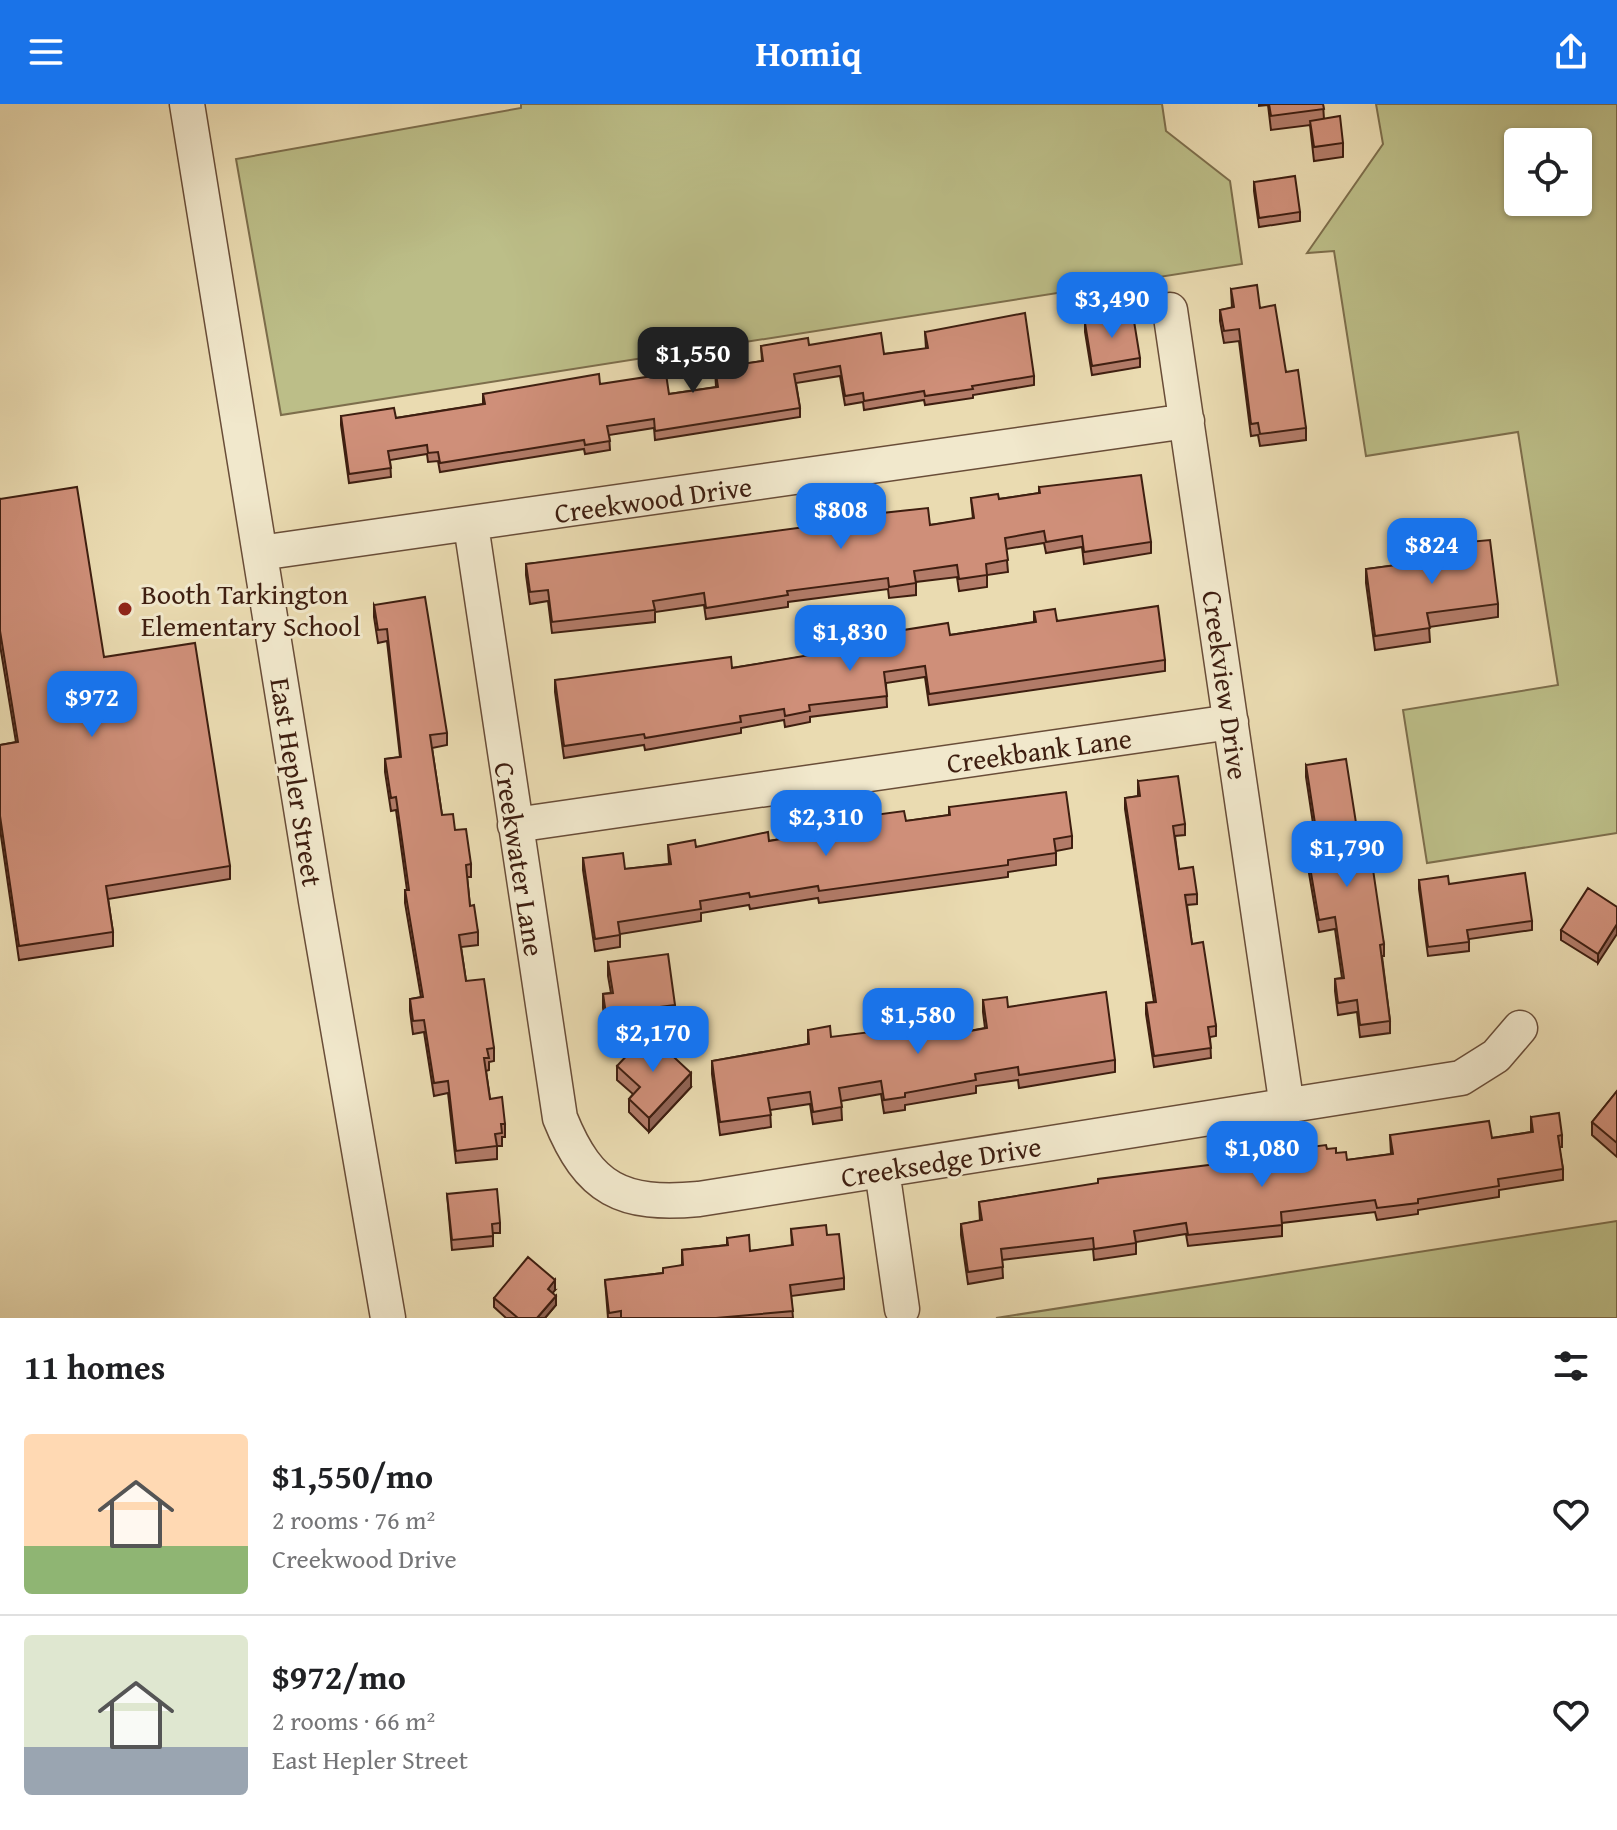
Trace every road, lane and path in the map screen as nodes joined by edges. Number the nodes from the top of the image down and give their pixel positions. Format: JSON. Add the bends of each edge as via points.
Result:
{"nodes":[{"id":1,"x":187,"y":104,"type":"edge"},
{"id":2,"x":1170,"y":310,"type":"dead end"},
{"id":3,"x":1187,"y":421,"type":"junction"},
{"id":4,"x":471,"y":525,"type":"junction"},
{"id":5,"x":260,"y":553,"type":"junction"},
{"id":6,"x":1231,"y":722,"type":"junction"},
{"id":7,"x":515,"y":825,"type":"junction"},
{"id":8,"x":1520,"y":1028,"type":"dead end"},
{"id":9,"x":1287,"y":1107,"type":"junction"},
{"id":10,"x":882,"y":1170,"type":"junction"},
{"id":11,"x":591,"y":1189,"type":"joint"},
{"id":12,"x":902,"y":1309,"type":"dead end"},
{"id":13,"x":388,"y":1318,"type":"edge"}],
"edges":[{"from":1,"to":5,"type":"street","name":"East Hepler Street"},
{"from":2,"to":3,"type":"street","name":"Creekview Drive"},
{"from":3,"to":4,"type":"street","name":"Creekwood Drive"},
{"from":3,"to":6,"type":"street","name":"Creekview Drive"},
{"from":4,"to":5,"type":"street","name":"Creekwood Drive"},
{"from":4,"to":7,"type":"street","name":"Creekwater Lane"},
{"from":5,"to":13,"type":"street","name":"East Hepler Street"},
{"from":6,"to":7,"type":"street","name":"Creekbank Lane"},
{"from":6,"to":9,"type":"street","name":"Creekview Drive"},
{"from":7,"to":11,"type":"street","name":"Creekwater Lane","via":[[560,1118]]},
{"from":8,"to":9,"type":"street","name":"Creeksedge Drive","via":[[1496,1056],[1461,1078]]},
{"from":9,"to":10,"type":"street","name":"Creeksedge Drive"},
{"from":10,"to":11,"type":"street","name":"Creeksedge Drive","via":[[674,1201]]},
{"from":10,"to":12,"type":"street"}]}
